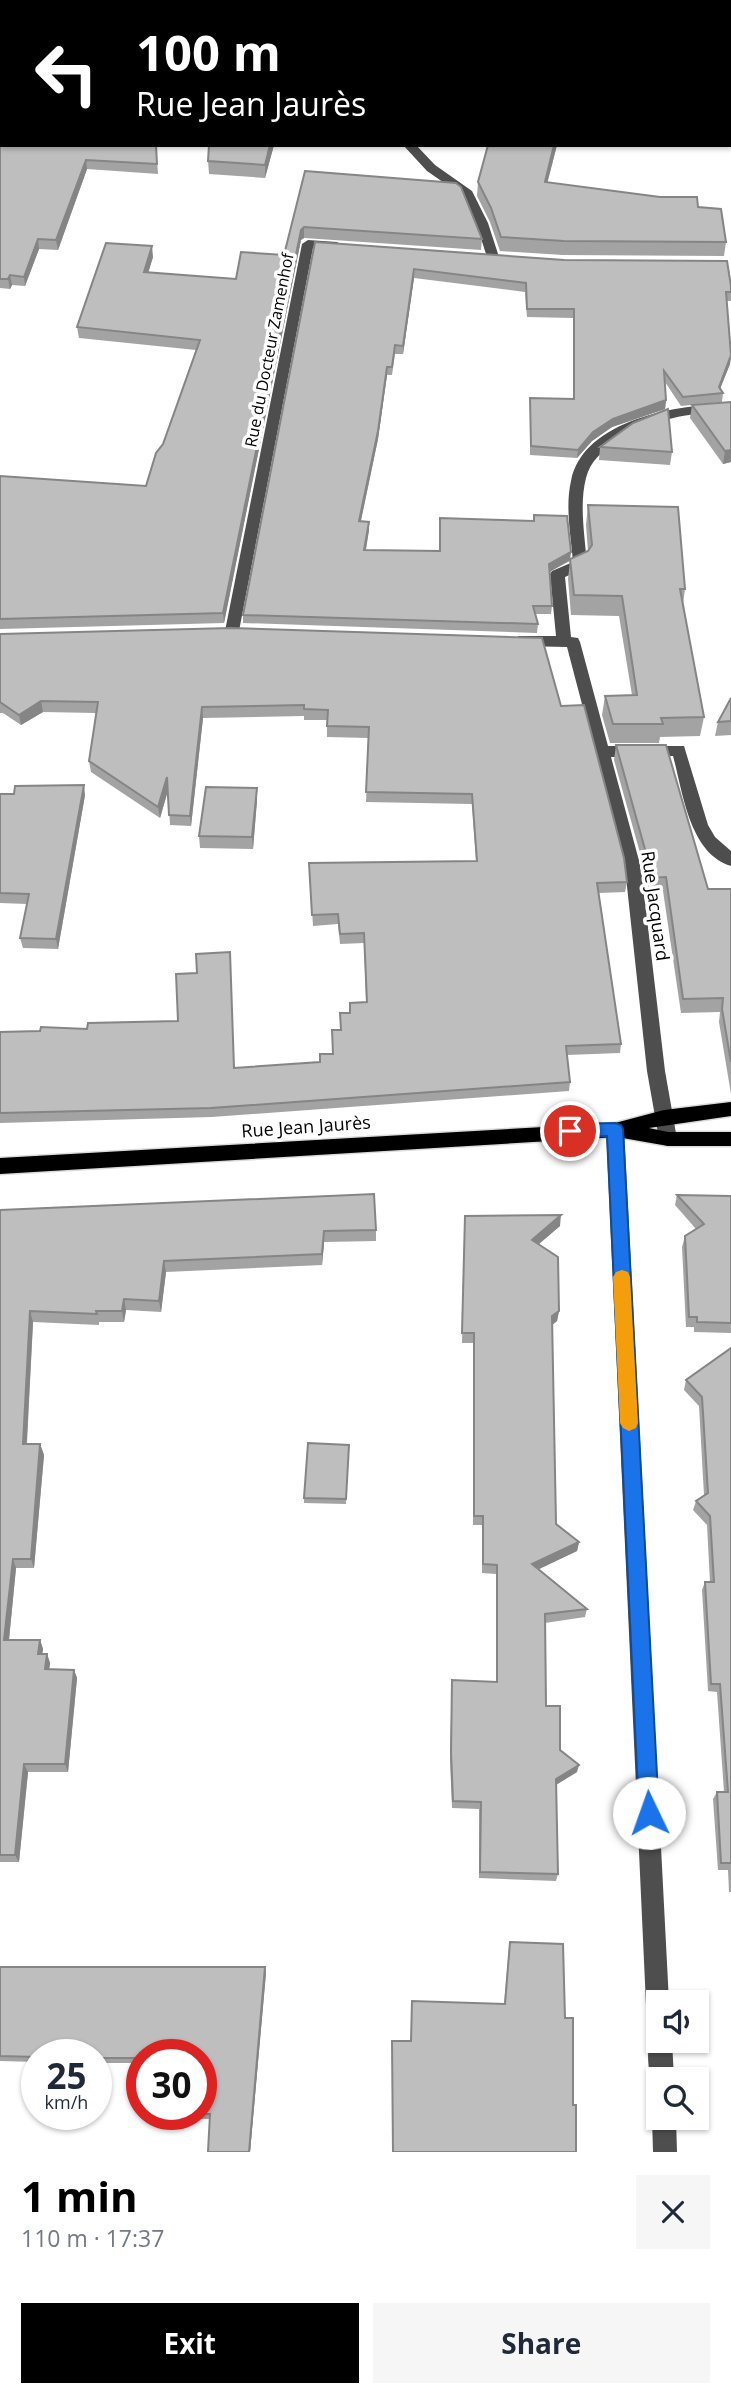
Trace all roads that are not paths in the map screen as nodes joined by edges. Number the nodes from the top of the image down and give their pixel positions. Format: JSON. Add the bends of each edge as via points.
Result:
{"nodes":[{"id":1,"x":411,"y":147,"type":"edge"},
{"id":2,"x":348,"y":247,"type":"edge"},
{"id":3,"x":492,"y":257,"type":"edge"},
{"id":4,"x":731,"y":408,"type":"edge"},
{"id":5,"x":232,"y":631,"type":"edge"},
{"id":6,"x":508,"y":641,"type":"edge"},
{"id":7,"x":568,"y":643,"type":"junction"},
{"id":8,"x":602,"y":752,"type":"junction"},
{"id":9,"x":731,"y":860,"type":"edge"},
{"id":10,"x":731,"y":1109,"type":"edge"},
{"id":11,"x":664,"y":1116,"type":"junction"},
{"id":12,"x":615,"y":1129,"type":"junction"},
{"id":13,"x":668,"y":1139,"type":"junction"},
{"id":14,"x":731,"y":1139,"type":"edge"},
{"id":15,"x":0,"y":1166,"type":"edge"},
{"id":16,"x":657,"y":1990,"type":"edge"},
{"id":17,"x":664,"y":2130,"type":"edge"},
{"id":18,"x":665,"y":2152,"type":"edge"}],
"edges":[{"from":1,"to":3,"type":"street","via":[[468,194]]},
{"from":2,"to":5,"type":"street","name":"Rue du Docteur Zamenhof","via":[[308,244]]},
{"from":4,"to":7,"type":"street","name":"Rue Jacquard","via":[[650,416],[619,433],[586,460],[577,483],[580,565],[557,574]]},
{"from":6,"to":7,"type":"street"},
{"from":7,"to":8,"type":"street","name":"Rue Jacquard"},
{"from":8,"to":9,"type":"street","via":[[679,750],[700,826]]},
{"from":8,"to":11,"type":"street","name":"Rue Jacquard","via":[[633,868]]},
{"from":10,"to":11,"type":"main road","name":"Rue Jean Jaurès"},
{"from":11,"to":12,"type":"main road","name":"Rue Jean Jaurès"},
{"from":11,"to":13,"type":"street","name":"Rue Jacquard"},
{"from":12,"to":13,"type":"main road","name":"Rue Jean Jaurès"},
{"from":12,"to":15,"type":"main road","name":"Rue Jean Jaurès"},
{"from":12,"to":16,"type":"street"},
{"from":13,"to":14,"type":"main road","name":"Rue Jean Jaurès"},
{"from":17,"to":18,"type":"street"}]}
